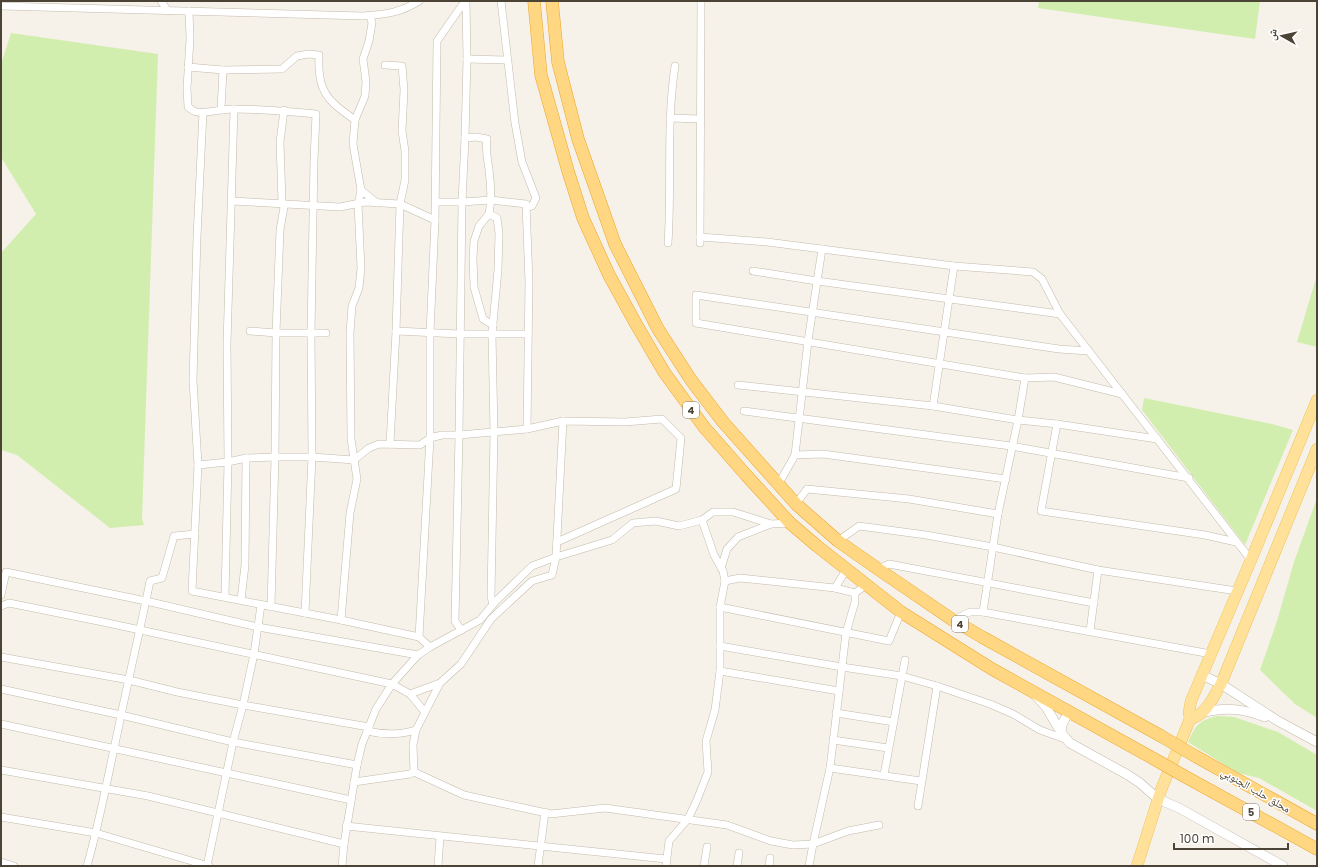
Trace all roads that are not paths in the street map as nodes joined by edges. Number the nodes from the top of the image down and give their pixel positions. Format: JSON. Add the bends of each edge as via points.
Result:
{"nodes":[{"id":1,"x":162,"y":1,"type":"edge"},
{"id":2,"x":419,"y":1,"type":"edge"},
{"id":3,"x":466,"y":1,"type":"edge"},
{"id":4,"x":501,"y":1,"type":"edge"},
{"id":5,"x":534,"y":1,"type":"edge"},
{"id":6,"x":552,"y":1,"type":"edge"},
{"id":7,"x":701,"y":1,"type":"edge"},
{"id":8,"x":29,"y":4,"type":"edge"},
{"id":9,"x":1,"y":6,"type":"edge"},
{"id":10,"x":168,"y":11,"type":"junction"},
{"id":11,"x":189,"y":11,"type":"junction"},
{"id":12,"x":370,"y":16,"type":"junction"},
{"id":13,"x":467,"y":59,"type":"junction"},
{"id":14,"x":506,"y":60,"type":"junction"},
{"id":15,"x":385,"y":65,"type":"dead end"},
{"id":16,"x":675,"y":66,"type":"dead end"},
{"id":17,"x":188,"y":67,"type":"junction"},
{"id":18,"x":223,"y":70,"type":"junction"},
{"id":19,"x":221,"y":109,"type":"junction"},
{"id":20,"x":234,"y":109,"type":"junction"},
{"id":21,"x":284,"y":110,"type":"junction"},
{"id":22,"x":203,"y":112,"type":"junction"},
{"id":23,"x":670,"y":118,"type":"junction"},
{"id":24,"x":700,"y":119,"type":"junction"},
{"id":25,"x":355,"y":120,"type":"junction"},
{"id":26,"x":465,"y":138,"type":"junction"},
{"id":27,"x":361,"y":190,"type":"junction"},
{"id":28,"x":491,"y":200,"type":"junction"},
{"id":29,"x":232,"y":201,"type":"junction"},
{"id":30,"x":436,"y":202,"type":"junction"},
{"id":31,"x":462,"y":202,"type":"junction"},
{"id":32,"x":282,"y":203,"type":"junction"},
{"id":33,"x":378,"y":203,"type":"junction"},
{"id":34,"x":358,"y":204,"type":"junction"},
{"id":35,"x":400,"y":204,"type":"junction"},
{"id":36,"x":314,"y":205,"type":"junction"},
{"id":37,"x":527,"y":207,"type":"junction"},
{"id":38,"x":489,"y":214,"type":"junction"},
{"id":39,"x":436,"y":220,"type":"junction"},
{"id":40,"x":668,"y":243,"type":"dead end"},
{"id":41,"x":822,"y":249,"type":"junction"},
{"id":42,"x":954,"y":266,"type":"junction"},
{"id":43,"x":753,"y":271,"type":"dead end"},
{"id":44,"x":816,"y":281,"type":"junction"},
{"id":45,"x":949,"y":298,"type":"junction"},
{"id":46,"x":812,"y":312,"type":"junction"},
{"id":47,"x":1060,"y":314,"type":"junction"},
{"id":48,"x":493,"y":325,"type":"junction"},
{"id":49,"x":250,"y":331,"type":"dead end"},
{"id":50,"x":396,"y":331,"type":"junction"},
{"id":51,"x":944,"y":331,"type":"junction"},
{"id":52,"x":276,"y":333,"type":"junction"},
{"id":53,"x":311,"y":333,"type":"junction"},
{"id":54,"x":430,"y":333,"type":"junction"},
{"id":55,"x":326,"y":334,"type":"dead end"},
{"id":56,"x":459,"y":334,"type":"junction"},
{"id":57,"x":492,"y":334,"type":"junction"},
{"id":58,"x":528,"y":334,"type":"junction"},
{"id":59,"x":808,"y":341,"type":"junction"},
{"id":60,"x":1089,"y":352,"type":"junction"},
{"id":61,"x":940,"y":364,"type":"junction"},
{"id":62,"x":1025,"y":378,"type":"junction"},
{"id":63,"x":738,"y":385,"type":"dead end"},
{"id":64,"x":803,"y":391,"type":"junction"},
{"id":65,"x":1122,"y":394,"type":"junction"},
{"id":66,"x":1317,"y":400,"type":"edge"},
{"id":67,"x":933,"y":406,"type":"junction"},
{"id":68,"x":744,"y":411,"type":"dead end"},
{"id":69,"x":800,"y":419,"type":"junction"},
{"id":70,"x":1018,"y":420,"type":"junction"},
{"id":71,"x":563,"y":421,"type":"junction"},
{"id":72,"x":1057,"y":424,"type":"junction"},
{"id":73,"x":527,"y":429,"type":"junction"},
{"id":74,"x":494,"y":432,"type":"junction"},
{"id":75,"x":459,"y":435,"type":"junction"},
{"id":76,"x":430,"y":438,"type":"junction"},
{"id":77,"x":1157,"y":439,"type":"junction"},
{"id":78,"x":390,"y":444,"type":"junction"},
{"id":79,"x":1011,"y":446,"type":"junction"},
{"id":80,"x":1317,"y":449,"type":"edge"},
{"id":81,"x":1052,"y":453,"type":"junction"},
{"id":82,"x":795,"y":455,"type":"junction"},
{"id":83,"x":275,"y":457,"type":"junction"},
{"id":84,"x":312,"y":457,"type":"junction"},
{"id":85,"x":246,"y":458,"type":"junction"},
{"id":86,"x":354,"y":460,"type":"junction"},
{"id":87,"x":228,"y":462,"type":"junction"},
{"id":88,"x":198,"y":465,"type":"junction"},
{"id":89,"x":1189,"y":478,"type":"junction"},
{"id":90,"x":1006,"y":479,"type":"junction"},
{"id":91,"x":778,"y":485,"type":"junction"},
{"id":92,"x":796,"y":504,"type":"junction"},
{"id":93,"x":998,"y":514,"type":"junction"},
{"id":94,"x":702,"y":520,"type":"junction"},
{"id":95,"x":790,"y":523,"type":"junction"},
{"id":96,"x":771,"y":524,"type":"junction"},
{"id":97,"x":195,"y":534,"type":"junction"},
{"id":98,"x":838,"y":541,"type":"junction"},
{"id":99,"x":557,"y":542,"type":"junction"},
{"id":100,"x":1236,"y":542,"type":"junction"},
{"id":101,"x":993,"y":547,"type":"junction"},
{"id":102,"x":556,"y":557,"type":"junction"},
{"id":103,"x":1251,"y":560,"type":"junction"},
{"id":104,"x":721,"y":568,"type":"junction"},
{"id":105,"x":878,"y":569,"type":"junction"},
{"id":106,"x":846,"y":570,"type":"junction"},
{"id":107,"x":1098,"y":570,"type":"junction"},
{"id":108,"x":725,"y":581,"type":"junction"},
{"id":109,"x":988,"y":582,"type":"junction"},
{"id":110,"x":866,"y":585,"type":"junction"},
{"id":111,"x":835,"y":588,"type":"junction"},
{"id":112,"x":1237,"y":591,"type":"junction"},
{"id":113,"x":855,"y":594,"type":"junction"},
{"id":114,"x":1,"y":595,"type":"edge"},
{"id":115,"x":225,"y":597,"type":"junction"},
{"id":116,"x":241,"y":600,"type":"junction"},
{"id":117,"x":146,"y":601,"type":"junction"},
{"id":118,"x":1094,"y":603,"type":"junction"},
{"id":119,"x":493,"y":604,"type":"junction"},
{"id":120,"x":261,"y":605,"type":"junction"},
{"id":121,"x":1,"y":606,"type":"edge"},
{"id":122,"x":271,"y":607,"type":"junction"},
{"id":123,"x":720,"y":607,"type":"junction"},
{"id":124,"x":901,"y":612,"type":"junction"},
{"id":125,"x":982,"y":612,"type":"junction"},
{"id":126,"x":305,"y":613,"type":"junction"},
{"id":127,"x":341,"y":620,"type":"junction"},
{"id":128,"x":953,"y":620,"type":"junction"},
{"id":129,"x":258,"y":627,"type":"junction"},
{"id":130,"x":140,"y":630,"type":"junction"},
{"id":131,"x":461,"y":630,"type":"junction"},
{"id":132,"x":1090,"y":631,"type":"junction"},
{"id":133,"x":846,"y":633,"type":"junction"},
{"id":134,"x":419,"y":637,"type":"junction"},
{"id":135,"x":720,"y":646,"type":"junction"},
{"id":136,"x":430,"y":647,"type":"junction"},
{"id":137,"x":254,"y":654,"type":"junction"},
{"id":138,"x":1211,"y":654,"type":"junction"},
{"id":139,"x":418,"y":655,"type":"junction"},
{"id":140,"x":1,"y":657,"type":"edge"},
{"id":141,"x":905,"y":660,"type":"dead end"},
{"id":142,"x":842,"y":667,"type":"junction"},
{"id":143,"x":720,"y":671,"type":"junction"},
{"id":144,"x":1202,"y":675,"type":"junction"},
{"id":145,"x":902,"y":676,"type":"junction"},
{"id":146,"x":129,"y":680,"type":"junction"},
{"id":147,"x":440,"y":683,"type":"junction"},
{"id":148,"x":392,"y":684,"type":"junction"},
{"id":149,"x":1221,"y":684,"type":"junction"},
{"id":150,"x":937,"y":686,"type":"junction"},
{"id":151,"x":1,"y":689,"type":"edge"},
{"id":152,"x":839,"y":691,"type":"junction"},
{"id":153,"x":1030,"y":691,"type":"junction"},
{"id":154,"x":410,"y":694,"type":"junction"},
{"id":155,"x":243,"y":705,"type":"junction"},
{"id":156,"x":424,"y":711,"type":"junction"},
{"id":157,"x":1204,"y":712,"type":"junction"},
{"id":158,"x":836,"y":713,"type":"junction"},
{"id":159,"x":1070,"y":713,"type":"junction"},
{"id":160,"x":121,"y":715,"type":"junction"},
{"id":161,"x":1190,"y":719,"type":"junction"},
{"id":162,"x":1278,"y":721,"type":"junction"},
{"id":163,"x":894,"y":722,"type":"junction"},
{"id":164,"x":1,"y":724,"type":"edge"},
{"id":165,"x":368,"y":729,"type":"junction"},
{"id":166,"x":416,"y":730,"type":"junction"},
{"id":167,"x":1063,"y":736,"type":"junction"},
{"id":168,"x":1161,"y":736,"type":"joint"},
{"id":169,"x":834,"y":740,"type":"junction"},
{"id":170,"x":233,"y":742,"type":"junction"},
{"id":171,"x":1317,"y":742,"type":"edge"},
{"id":172,"x":888,"y":748,"type":"junction"},
{"id":173,"x":114,"y":749,"type":"junction"},
{"id":174,"x":1156,"y":760,"type":"joint"},
{"id":175,"x":357,"y":765,"type":"junction"},
{"id":176,"x":830,"y":768,"type":"junction"},
{"id":177,"x":1,"y":770,"type":"edge"},
{"id":178,"x":414,"y":772,"type":"junction"},
{"id":179,"x":226,"y":773,"type":"junction"},
{"id":180,"x":884,"y":775,"type":"junction"},
{"id":181,"x":921,"y":781,"type":"junction"},
{"id":182,"x":354,"y":782,"type":"junction"},
{"id":183,"x":105,"y":789,"type":"junction"},
{"id":184,"x":1158,"y":799,"type":"junction"},
{"id":185,"x":351,"y":800,"type":"junction"},
{"id":186,"x":918,"y":806,"type":"dead end"},
{"id":187,"x":545,"y":812,"type":"junction"},
{"id":188,"x":219,"y":813,"type":"junction"},
{"id":189,"x":1,"y":817,"type":"edge"},
{"id":190,"x":688,"y":819,"type":"junction"},
{"id":191,"x":1317,"y":824,"type":"edge"},
{"id":192,"x":879,"y":825,"type":"dead end"},
{"id":193,"x":346,"y":826,"type":"junction"},
{"id":194,"x":96,"y":833,"type":"junction"},
{"id":195,"x":440,"y":837,"type":"junction"},
{"id":196,"x":344,"y":844,"type":"junction"},
{"id":197,"x":813,"y":844,"type":"junction"},
{"id":198,"x":540,"y":846,"type":"junction"},
{"id":199,"x":707,"y":847,"type":"dead end"},
{"id":200,"x":1317,"y":849,"type":"edge"},
{"id":201,"x":739,"y":853,"type":"dead end"},
{"id":202,"x":770,"y":858,"type":"dead end"},
{"id":203,"x":1,"y":862,"type":"edge"},
{"id":204,"x":666,"y":863,"type":"edge"},
{"id":205,"x":14,"y":866,"type":"edge"},
{"id":206,"x":87,"y":866,"type":"edge"},
{"id":207,"x":207,"y":866,"type":"edge"},
{"id":208,"x":342,"y":866,"type":"edge"},
{"id":209,"x":438,"y":866,"type":"edge"},
{"id":210,"x":538,"y":866,"type":"edge"},
{"id":211,"x":704,"y":866,"type":"edge"},
{"id":212,"x":737,"y":866,"type":"edge"},
{"id":213,"x":769,"y":866,"type":"edge"},
{"id":214,"x":809,"y":866,"type":"edge"},
{"id":215,"x":1137,"y":866,"type":"edge"},
{"id":216,"x":1283,"y":866,"type":"edge"}],
"edges":[{"from":1,"to":10,"type":"street"},
{"from":2,"to":12,"type":"street","via":[[389,14]]},
{"from":3,"to":13,"type":"street"},
{"from":3,"to":30,"type":"street","via":[[437,41]]},
{"from":4,"to":14,"type":"street"},
{"from":5,"to":95,"type":"highway","number":"4","via":[[541,75],[583,218],[609,275],[664,372],[704,427]]},
{"from":6,"to":91,"type":"highway","number":"4","via":[[558,62],[578,139],[614,244],[658,329],[691,380],[723,422]]},
{"from":7,"to":24,"type":"street"},
{"from":8,"to":9,"type":"street"},
{"from":8,"to":10,"type":"street"},
{"from":10,"to":11,"type":"street"},
{"from":11,"to":12,"type":"street"},
{"from":11,"to":17,"type":"street"},
{"from":12,"to":25,"type":"street","via":[[372,23],[363,59],[365,96]]},
{"from":13,"to":14,"type":"street"},
{"from":13,"to":26,"type":"street"},
{"from":14,"to":37,"type":"street","via":[[522,162],[536,198],[532,206]]},
{"from":15,"to":35,"type":"street","via":[[402,66],[405,180]]},
{"from":16,"to":23,"type":"street"},
{"from":17,"to":18,"type":"street"},
{"from":17,"to":22,"type":"street","via":[[188,107],[196,112]]},
{"from":18,"to":19,"type":"street"},
{"from":18,"to":25,"type":"street","via":[[282,69],[296,56],[319,55],[318,67],[322,89],[333,104]]},
{"from":19,"to":20,"type":"street"},
{"from":19,"to":22,"type":"street"},
{"from":20,"to":21,"type":"street"},
{"from":20,"to":29,"type":"street"},
{"from":21,"to":32,"type":"street","via":[[280,142]]},
{"from":21,"to":36,"type":"street","via":[[316,114]]},
{"from":22,"to":88,"type":"street","via":[[193,380]]},
{"from":23,"to":24,"type":"street"},
{"from":23,"to":40,"type":"street"},
{"from":24,"to":41,"type":"street","via":[[700,240],[767,242]]},
{"from":25,"to":27,"type":"street","via":[[353,144]]},
{"from":26,"to":28,"type":"street","via":[[487,139]]},
{"from":26,"to":31,"type":"street"},
{"from":27,"to":33,"type":"street"},
{"from":27,"to":34,"type":"street"},
{"from":28,"to":31,"type":"street"},
{"from":28,"to":37,"type":"street","via":[[526,204]]},
{"from":28,"to":38,"type":"street"},
{"from":29,"to":32,"type":"street"},
{"from":29,"to":87,"type":"street","via":[[227,344]]},
{"from":30,"to":31,"type":"street"},
{"from":30,"to":39,"type":"street"},
{"from":31,"to":56,"type":"street"},
{"from":32,"to":36,"type":"street"},
{"from":32,"to":52,"type":"street","via":[[284,207],[280,230]]},
{"from":33,"to":34,"type":"street"},
{"from":33,"to":35,"type":"street"},
{"from":34,"to":36,"type":"street","via":[[340,207]]},
{"from":34,"to":86,"type":"street","via":[[361,268],[359,288],[352,306],[350,333],[351,439]]},
{"from":35,"to":39,"type":"street"},
{"from":35,"to":50,"type":"street"},
{"from":36,"to":53,"type":"street"},
{"from":37,"to":58,"type":"street"},
{"from":38,"to":48,"type":"street","via":[[498,218],[499,234]]},
{"from":38,"to":48,"type":"street","via":[[479,226],[474,241],[474,287],[483,319]]},
{"from":39,"to":54,"type":"street"},
{"from":41,"to":42,"type":"street"},
{"from":41,"to":44,"type":"street"},
{"from":42,"to":45,"type":"street"},
{"from":42,"to":47,"type":"street","via":[[1033,272],[1042,280]]},
{"from":43,"to":44,"type":"street"},
{"from":44,"to":45,"type":"street"},
{"from":44,"to":46,"type":"street"},
{"from":45,"to":47,"type":"street"},
{"from":45,"to":51,"type":"street"},
{"from":46,"to":51,"type":"street"},
{"from":46,"to":59,"type":"street"},
{"from":46,"to":59,"type":"street","via":[[696,295],[696,323]]},
{"from":47,"to":60,"type":"street"},
{"from":48,"to":57,"type":"street"},
{"from":49,"to":52,"type":"street"},
{"from":50,"to":54,"type":"street"},
{"from":50,"to":78,"type":"street"},
{"from":51,"to":60,"type":"street"},
{"from":51,"to":61,"type":"street"},
{"from":52,"to":53,"type":"street"},
{"from":52,"to":83,"type":"street"},
{"from":53,"to":55,"type":"street"},
{"from":53,"to":84,"type":"street"},
{"from":54,"to":56,"type":"street"},
{"from":54,"to":76,"type":"street"},
{"from":56,"to":57,"type":"street"},
{"from":56,"to":75,"type":"street"},
{"from":57,"to":58,"type":"street"},
{"from":57,"to":74,"type":"street"},
{"from":58,"to":73,"type":"street"},
{"from":59,"to":61,"type":"street"},
{"from":59,"to":64,"type":"street"},
{"from":60,"to":65,"type":"street"},
{"from":61,"to":62,"type":"street"},
{"from":61,"to":67,"type":"street"},
{"from":62,"to":65,"type":"street","via":[[1054,377]]},
{"from":62,"to":70,"type":"street"},
{"from":63,"to":64,"type":"street"},
{"from":64,"to":67,"type":"street"},
{"from":64,"to":69,"type":"street"},
{"from":65,"to":77,"type":"street"},
{"from":66,"to":103,"type":"main road"},
{"from":67,"to":70,"type":"street"},
{"from":68,"to":69,"type":"street"},
{"from":69,"to":79,"type":"street"},
{"from":69,"to":82,"type":"street"},
{"from":70,"to":72,"type":"street"},
{"from":70,"to":79,"type":"street"},
{"from":71,"to":73,"type":"street"},
{"from":71,"to":99,"type":"street"},
{"from":71,"to":99,"type":"street","via":[[625,422],[662,419],[681,438],[676,489]]},
{"from":72,"to":77,"type":"street"},
{"from":72,"to":81,"type":"street"},
{"from":73,"to":74,"type":"street"},
{"from":74,"to":75,"type":"street"},
{"from":74,"to":119,"type":"street","via":[[491,597]]},
{"from":75,"to":76,"type":"street"},
{"from":75,"to":131,"type":"street","via":[[455,621]]},
{"from":76,"to":78,"type":"street","via":[[420,445]]},
{"from":76,"to":134,"type":"street"},
{"from":77,"to":89,"type":"street"},
{"from":78,"to":86,"type":"street","via":[[379,444],[369,448]]},
{"from":79,"to":81,"type":"street"},
{"from":79,"to":90,"type":"street"},
{"from":80,"to":149,"type":"main road"},
{"from":81,"to":89,"type":"street"},
{"from":81,"to":100,"type":"street","via":[[1041,511],[1205,535]]},
{"from":82,"to":90,"type":"street","via":[[823,454]]},
{"from":82,"to":91,"type":"street"},
{"from":83,"to":84,"type":"street"},
{"from":83,"to":85,"type":"street"},
{"from":83,"to":122,"type":"street"},
{"from":84,"to":86,"type":"street"},
{"from":84,"to":126,"type":"street"},
{"from":85,"to":87,"type":"street"},
{"from":85,"to":116,"type":"street","via":[[245,564]]},
{"from":86,"to":127,"type":"street","via":[[357,478],[350,513]]},
{"from":87,"to":88,"type":"street"},
{"from":87,"to":115,"type":"street"},
{"from":88,"to":97,"type":"street"},
{"from":89,"to":100,"type":"street"},
{"from":90,"to":93,"type":"street"},
{"from":91,"to":92,"type":"highway","number":"4"},
{"from":92,"to":93,"type":"street","via":[[807,489],[909,499]]},
{"from":92,"to":98,"type":"highway","number":"4"},
{"from":93,"to":101,"type":"street"},
{"from":94,"to":96,"type":"street","via":[[713,512],[733,512]]},
{"from":94,"to":102,"type":"street","via":[[679,526],[656,521],[633,523],[612,540]]},
{"from":94,"to":104,"type":"street"},
{"from":95,"to":96,"type":"street"},
{"from":95,"to":106,"type":"highway","number":"4"},
{"from":96,"to":104,"type":"street","via":[[738,537],[727,550]]},
{"from":97,"to":115,"type":"street","via":[[192,591]]},
{"from":97,"to":117,"type":"street","via":[[174,536],[162,578],[150,581]]},
{"from":98,"to":101,"type":"street","via":[[859,526]]},
{"from":98,"to":105,"type":"highway","number":"4"},
{"from":99,"to":102,"type":"street"},
{"from":100,"to":103,"type":"street"},
{"from":101,"to":107,"type":"street"},
{"from":101,"to":109,"type":"street"},
{"from":102,"to":119,"type":"street","via":[[532,566]]},
{"from":102,"to":147,"type":"street","via":[[552,575],[532,581],[491,618],[461,664]]},
{"from":103,"to":112,"type":"main road"},
{"from":104,"to":108,"type":"street"},
{"from":105,"to":109,"type":"street","via":[[889,564]]},
{"from":105,"to":128,"type":"highway","number":"4"},
{"from":106,"to":110,"type":"highway","number":"4"},
{"from":106,"to":111,"type":"street"},
{"from":107,"to":112,"type":"street"},
{"from":107,"to":118,"type":"street"},
{"from":108,"to":111,"type":"street","via":[[740,578]]},
{"from":108,"to":123,"type":"street"},
{"from":109,"to":118,"type":"street"},
{"from":109,"to":125,"type":"street"},
{"from":110,"to":113,"type":"street"},
{"from":110,"to":124,"type":"highway","number":"4"},
{"from":111,"to":113,"type":"street"},
{"from":112,"to":138,"type":"main road"},
{"from":113,"to":133,"type":"street"},
{"from":114,"to":117,"type":"street","via":[[6,572]]},
{"from":115,"to":116,"type":"street"},
{"from":116,"to":120,"type":"street"},
{"from":117,"to":129,"type":"street"},
{"from":117,"to":130,"type":"street"},
{"from":118,"to":132,"type":"street"},
{"from":119,"to":131,"type":"street","via":[[480,620]]},
{"from":120,"to":122,"type":"street"},
{"from":120,"to":129,"type":"street"},
{"from":121,"to":130,"type":"street","via":[[9,603]]},
{"from":122,"to":126,"type":"street"},
{"from":123,"to":133,"type":"street"},
{"from":123,"to":135,"type":"street"},
{"from":124,"to":133,"type":"street","via":[[889,641]]},
{"from":124,"to":153,"type":"highway","number":"4"},
{"from":125,"to":128,"type":"street","via":[[970,612]]},
{"from":125,"to":132,"type":"street"},
{"from":126,"to":127,"type":"street"},
{"from":127,"to":134,"type":"street"},
{"from":128,"to":168,"type":"highway","number":"4"},
{"from":129,"to":137,"type":"street"},
{"from":129,"to":139,"type":"street"},
{"from":130,"to":137,"type":"street"},
{"from":130,"to":146,"type":"street"},
{"from":131,"to":136,"type":"street"},
{"from":132,"to":138,"type":"street"},
{"from":133,"to":142,"type":"street"},
{"from":134,"to":136,"type":"street"},
{"from":135,"to":142,"type":"street"},
{"from":135,"to":143,"type":"street"},
{"from":136,"to":139,"type":"street"},
{"from":137,"to":148,"type":"street"},
{"from":137,"to":155,"type":"street"},
{"from":138,"to":144,"type":"main road"},
{"from":139,"to":148,"type":"street"},
{"from":140,"to":146,"type":"street"},
{"from":141,"to":145,"type":"street"},
{"from":142,"to":145,"type":"street"},
{"from":142,"to":152,"type":"street"},
{"from":143,"to":152,"type":"street"},
{"from":143,"to":190,"type":"street","via":[[715,710],[706,741],[708,772]]},
{"from":144,"to":149,"type":"street"},
{"from":144,"to":161,"type":"main road","via":[[1190,705]]},
{"from":145,"to":150,"type":"street"},
{"from":145,"to":163,"type":"street"},
{"from":146,"to":155,"type":"street"},
{"from":146,"to":160,"type":"street"},
{"from":147,"to":154,"type":"street"},
{"from":147,"to":156,"type":"street"},
{"from":148,"to":154,"type":"street"},
{"from":148,"to":165,"type":"street","via":[[376,709]]},
{"from":149,"to":157,"type":"main road"},
{"from":149,"to":162,"type":"street"},
{"from":150,"to":167,"type":"street","via":[[990,704],[1040,730]]},
{"from":150,"to":181,"type":"street"},
{"from":151,"to":160,"type":"street"},
{"from":152,"to":158,"type":"street"},
{"from":153,"to":159,"type":"highway","number":"4"},
{"from":153,"to":167,"type":"street","via":[[1046,707]]},
{"from":154,"to":156,"type":"street"},
{"from":155,"to":165,"type":"street"},
{"from":155,"to":170,"type":"street"},
{"from":156,"to":166,"type":"street"},
{"from":157,"to":161,"type":"main road"},
{"from":157,"to":162,"type":"street","via":[[1228,708],[1246,710]]},
{"from":158,"to":163,"type":"street"},
{"from":158,"to":169,"type":"street"},
{"from":159,"to":167,"type":"street","via":[[1062,724]]},
{"from":159,"to":174,"type":"highway","number":"4"},
{"from":160,"to":170,"type":"street"},
{"from":160,"to":173,"type":"street"},
{"from":161,"to":184,"type":"main road"},
{"from":162,"to":171,"type":"street"},
{"from":163,"to":172,"type":"street"},
{"from":164,"to":173,"type":"street"},
{"from":165,"to":166,"type":"street","via":[[380,734]]},
{"from":165,"to":175,"type":"street"},
{"from":166,"to":178,"type":"street","via":[[413,745]]},
{"from":167,"to":184,"type":"street","via":[[1075,746],[1128,775]]},
{"from":168,"to":191,"type":"highway","name":"محلق حلب الجنوبي","number":"5","bridge":true},
{"from":169,"to":172,"type":"street"},
{"from":169,"to":176,"type":"street"},
{"from":170,"to":175,"type":"street"},
{"from":170,"to":179,"type":"street"},
{"from":172,"to":180,"type":"street"},
{"from":173,"to":179,"type":"street"},
{"from":173,"to":183,"type":"street"},
{"from":174,"to":200,"type":"highway","name":"محلق حلب الجنوبي","number":"5","bridge":true},
{"from":175,"to":182,"type":"street"},
{"from":176,"to":180,"type":"street"},
{"from":176,"to":197,"type":"street"},
{"from":177,"to":183,"type":"street"},
{"from":178,"to":182,"type":"street"},
{"from":178,"to":187,"type":"street","via":[[464,795]]},
{"from":179,"to":185,"type":"street"},
{"from":179,"to":188,"type":"street"},
{"from":180,"to":181,"type":"street"},
{"from":181,"to":186,"type":"street"},
{"from":182,"to":185,"type":"street"},
{"from":183,"to":188,"type":"street","via":[[148,796]]},
{"from":183,"to":194,"type":"street"},
{"from":184,"to":215,"type":"main road"},
{"from":184,"to":216,"type":"street"},
{"from":185,"to":193,"type":"street"},
{"from":187,"to":190,"type":"street","via":[[551,814],[605,808]]},
{"from":187,"to":198,"type":"street"},
{"from":188,"to":196,"type":"street"},
{"from":188,"to":207,"type":"street"},
{"from":189,"to":194,"type":"street"},
{"from":190,"to":197,"type":"street","via":[[727,825],[771,841],[793,845]]},
{"from":190,"to":204,"type":"street","via":[[669,841]]},
{"from":192,"to":197,"type":"street","via":[[848,831]]},
{"from":193,"to":195,"type":"street"},
{"from":193,"to":196,"type":"street"},
{"from":194,"to":206,"type":"street"},
{"from":194,"to":207,"type":"street"},
{"from":195,"to":198,"type":"street"},
{"from":195,"to":209,"type":"street"},
{"from":196,"to":208,"type":"street"},
{"from":197,"to":214,"type":"street"},
{"from":198,"to":204,"type":"street"},
{"from":198,"to":210,"type":"street"},
{"from":199,"to":211,"type":"street"},
{"from":201,"to":212,"type":"street"},
{"from":202,"to":213,"type":"street"},
{"from":203,"to":205,"type":"street"}]}
